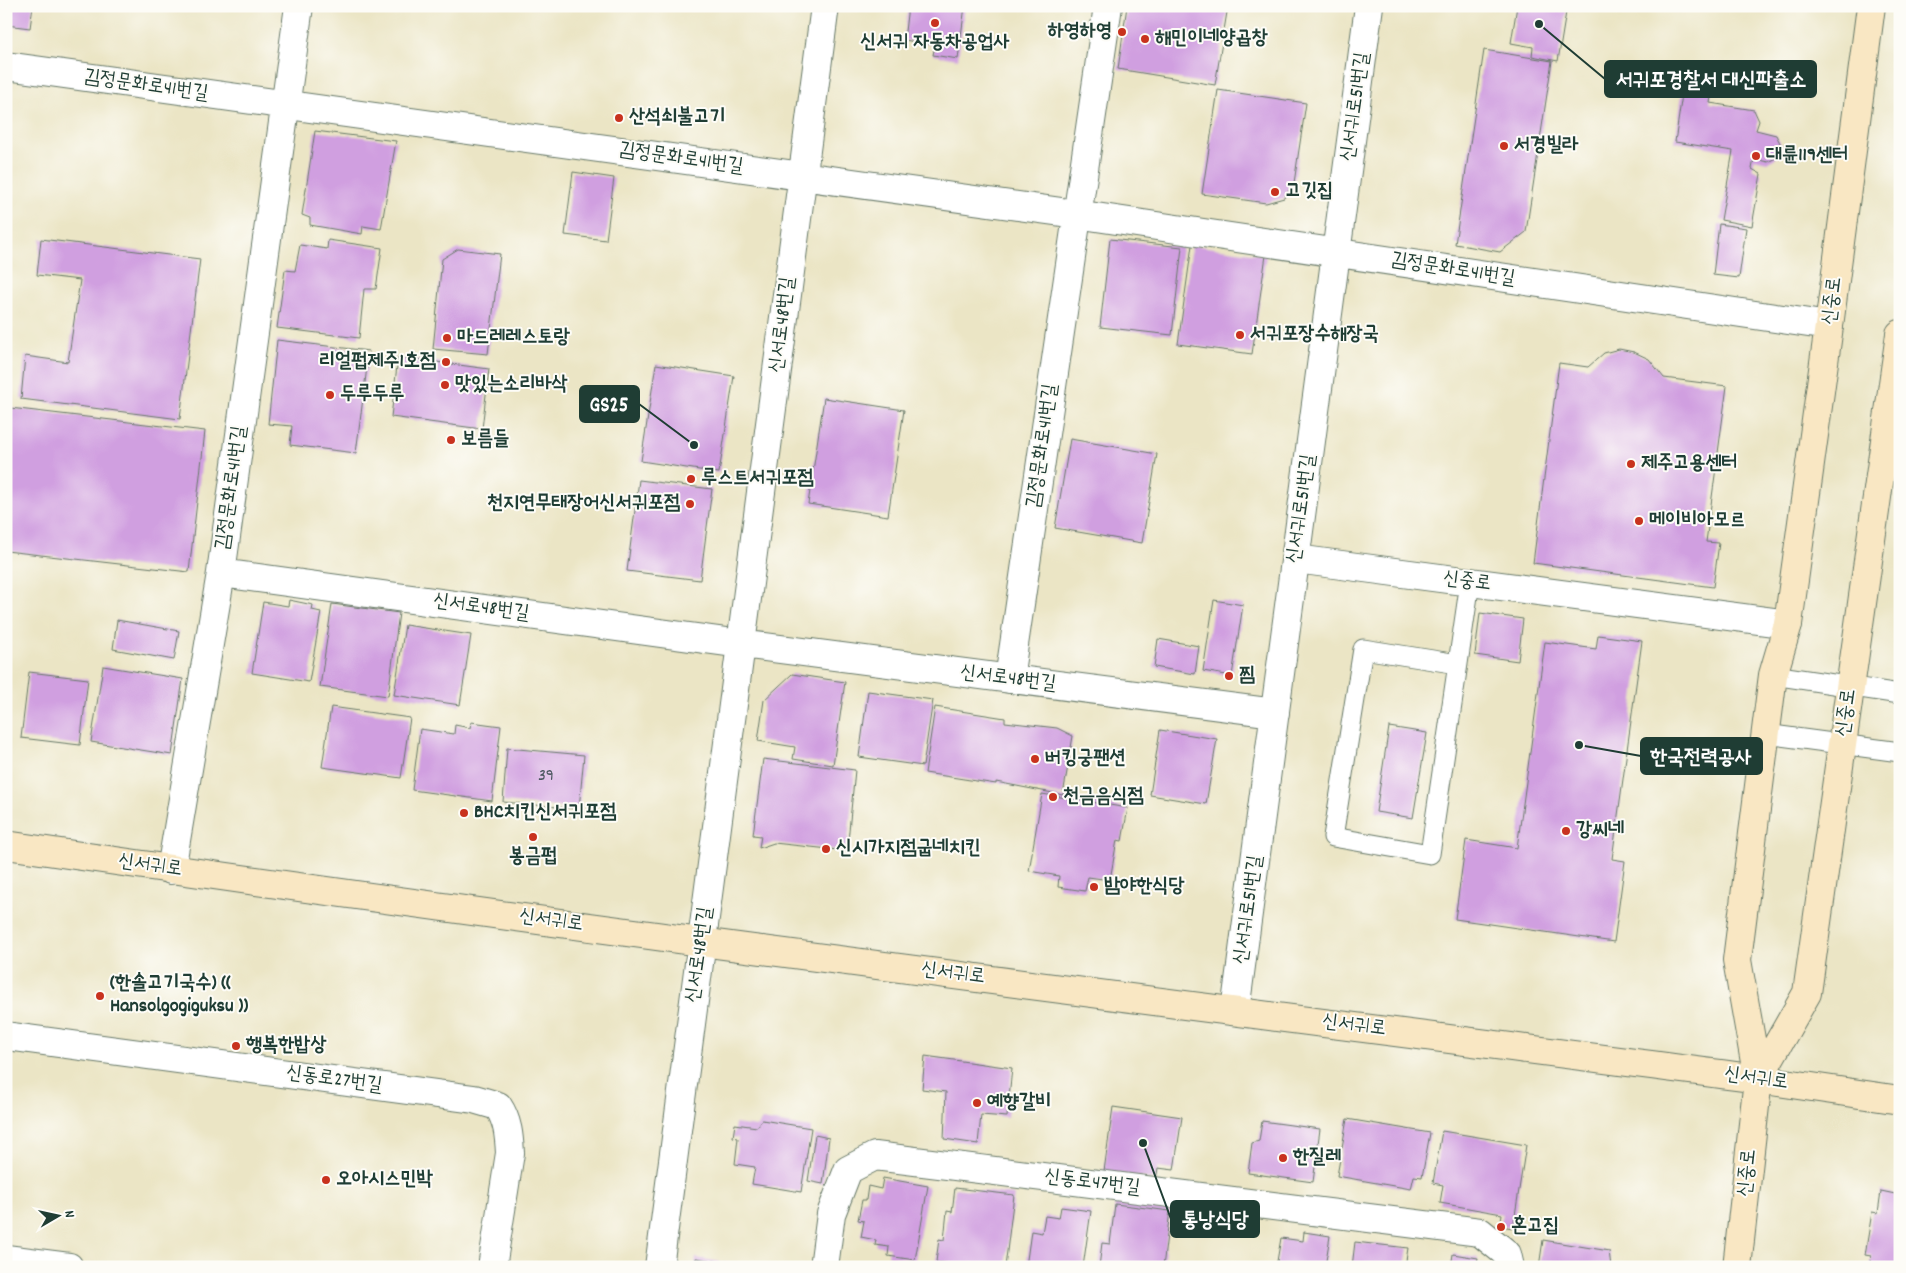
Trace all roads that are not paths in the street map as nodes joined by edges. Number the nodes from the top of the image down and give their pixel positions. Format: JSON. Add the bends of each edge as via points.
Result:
{"nodes":[{"id":1,"x":299,"y":6,"type":"edge"},
{"id":2,"x":825,"y":6,"type":"edge"},
{"id":3,"x":1108,"y":6,"type":"edge"},
{"id":4,"x":1369,"y":6,"type":"edge"},
{"id":5,"x":1871,"y":6,"type":"edge"},
{"id":6,"x":6,"y":66,"type":"edge"},
{"id":7,"x":285,"y":105,"type":"junction"},
{"id":8,"x":802,"y":176,"type":"junction"},
{"id":9,"x":1076,"y":214,"type":"junction"},
{"id":10,"x":1336,"y":252,"type":"junction"},
{"id":11,"x":1830,"y":326,"type":"junction"},
{"id":12,"x":1900,"y":334,"type":"edge"},
{"id":13,"x":1296,"y":559,"type":"junction"},
{"id":14,"x":221,"y":573,"type":"junction"},
{"id":15,"x":1470,"y":582,"type":"junction"},
{"id":16,"x":1788,"y":624,"type":"junction"},
{"id":17,"x":741,"y":644,"type":"junction"},
{"id":18,"x":1458,"y":664,"type":"junction"},
{"id":19,"x":1773,"y":675,"type":"junction"},
{"id":20,"x":1009,"y":679,"type":"junction"},
{"id":21,"x":1850,"y":686,"type":"junction"},
{"id":22,"x":1900,"y":694,"type":"edge"},
{"id":23,"x":1275,"y":714,"type":"junction"},
{"id":24,"x":1766,"y":734,"type":"junction"},
{"id":25,"x":1842,"y":745,"type":"junction"},
{"id":26,"x":1900,"y":752,"type":"edge"},
{"id":27,"x":6,"y":846,"type":"edge"},
{"id":28,"x":171,"y":870,"type":"junction"},
{"id":29,"x":702,"y":941,"type":"junction"},
{"id":30,"x":1235,"y":1011,"type":"junction"},
{"id":31,"x":6,"y":1036,"type":"edge"},
{"id":32,"x":1758,"y":1079,"type":"junction"},
{"id":33,"x":1900,"y":1100,"type":"edge"},
{"id":34,"x":6,"y":1259,"type":"edge"},
{"id":35,"x":69,"y":1267,"type":"edge"},
{"id":36,"x":492,"y":1267,"type":"edge"},
{"id":37,"x":659,"y":1267,"type":"edge"},
{"id":38,"x":824,"y":1267,"type":"edge"},
{"id":39,"x":1510,"y":1267,"type":"edge"},
{"id":40,"x":1737,"y":1267,"type":"edge"}],
"edges":[{"from":1,"to":7,"type":"street","name":"김정문화로41번길"},
{"from":2,"to":8,"type":"street","name":"신서로48번길"},
{"from":3,"to":9,"type":"street","name":"김정문화로41번길"},
{"from":4,"to":10,"type":"street","name":"신서귀로51번길"},
{"from":5,"to":11,"type":"street","name":"신중로"},
{"from":6,"to":7,"type":"street","name":"김정문화로41번길"},
{"from":7,"to":8,"type":"street","name":"김정문화로41번길"},
{"from":7,"to":14,"type":"street","name":"김정문화로41번길"},
{"from":8,"to":9,"type":"street","name":"김정문화로41번길"},
{"from":8,"to":17,"type":"street","name":"신서로48번길"},
{"from":9,"to":10,"type":"street","name":"김정문화로41번길"},
{"from":9,"to":20,"type":"street","name":"김정문화로41번길"},
{"from":10,"to":11,"type":"street","name":"김정문화로41번길"},
{"from":10,"to":13,"type":"street","name":"신서귀로51번길"},
{"from":11,"to":16,"type":"street","name":"신중로"},
{"from":12,"to":21,"type":"street","name":"신중로"},
{"from":13,"to":15,"type":"street","name":"신중로"},
{"from":13,"to":23,"type":"street","name":"신서귀로51번길"},
{"from":14,"to":17,"type":"street","name":"신서로48번길"},
{"from":14,"to":28,"type":"street","name":"김정문화로41번길"},
{"from":15,"to":16,"type":"street","name":"신중로"},
{"from":15,"to":18,"type":"lane"},
{"from":16,"to":19,"type":"street","name":"신중로"},
{"from":17,"to":20,"type":"street","name":"신서로48번길"},
{"from":17,"to":29,"type":"street","name":"신서로48번길"},
{"from":18,"to":18,"type":"lane","via":[[1430,854],[1333,838],[1362,649]]},
{"from":19,"to":21,"type":"lane"},
{"from":19,"to":24,"type":"street","name":"신중로"},
{"from":20,"to":23,"type":"street","name":"신서로48번길"},
{"from":21,"to":22,"type":"lane"},
{"from":21,"to":25,"type":"street","name":"신중로"},
{"from":23,"to":30,"type":"street","name":"신서귀로51번길"},
{"from":24,"to":25,"type":"lane"},
{"from":24,"to":32,"type":"street","name":"신중로","via":[[1737,960]]},
{"from":25,"to":26,"type":"lane"},
{"from":25,"to":32,"type":"street","name":"신중로","via":[[1807,993]]},
{"from":27,"to":28,"type":"street","name":"신서귀로"},
{"from":28,"to":29,"type":"street","name":"신서귀로"},
{"from":29,"to":30,"type":"street","name":"신서귀로"},
{"from":29,"to":37,"type":"street","name":"신서로48번길"},
{"from":30,"to":32,"type":"street","name":"신서귀로"},
{"from":31,"to":36,"type":"street","name":"신동로27번길","via":[[474,1098],[498,1106],[510,1138],[510,1154]]},
{"from":32,"to":33,"type":"street","name":"신서귀로"},
{"from":32,"to":40,"type":"street","name":"신중로"},
{"from":34,"to":35,"type":"street"},
{"from":38,"to":39,"type":"street","name":"신동로47번길","via":[[831,1214],[848,1170],[875,1156],[1480,1232],[1507,1254]]}]}
